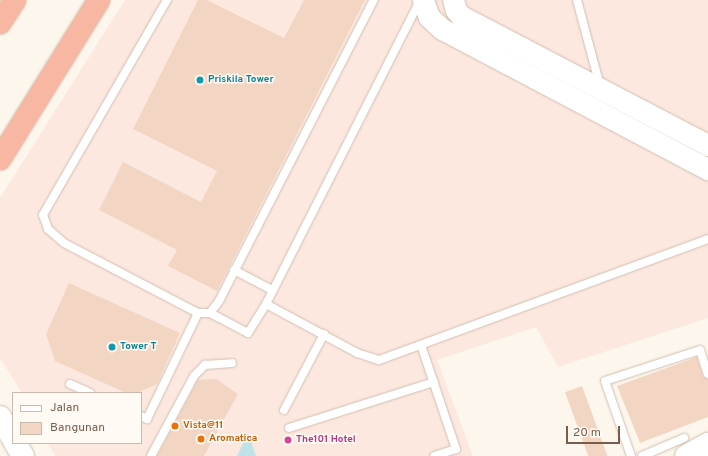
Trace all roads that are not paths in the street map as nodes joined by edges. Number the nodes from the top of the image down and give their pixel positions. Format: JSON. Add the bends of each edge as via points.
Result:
{"nodes":[{"id":1,"x":15,"y":0,"type":"edge"},
{"id":2,"x":99,"y":0,"type":"edge"},
{"id":3,"x":167,"y":0,"type":"edge"},
{"id":4,"x":374,"y":0,"type":"edge"},
{"id":5,"x":420,"y":0,"type":"edge"},
{"id":6,"x":423,"y":0,"type":"edge"},
{"id":7,"x":453,"y":0,"type":"edge"},
{"id":8,"x":577,"y":0,"type":"edge"},
{"id":9,"x":0,"y":23,"type":"edge"},
{"id":10,"x":602,"y":90,"type":"junction"},
{"id":11,"x":708,"y":145,"type":"edge"},
{"id":12,"x":0,"y":159,"type":"edge"},
{"id":13,"x":708,"y":168,"type":"edge"},
{"id":14,"x":708,"y":240,"type":"edge"},
{"id":15,"x":234,"y":270,"type":"junction"},
{"id":16,"x":272,"y":290,"type":"junction"},
{"id":17,"x":266,"y":304,"type":"junction"},
{"id":18,"x":198,"y":313,"type":"junction"},
{"id":19,"x":210,"y":313,"type":"junction"},
{"id":20,"x":324,"y":334,"type":"junction"},
{"id":21,"x":421,"y":345,"type":"junction"},
{"id":22,"x":232,"y":363,"type":"dead end"},
{"id":23,"x":708,"y":374,"type":"edge"},
{"id":24,"x":434,"y":382,"type":"junction"},
{"id":25,"x":70,"y":384,"type":"dead end"},
{"id":26,"x":88,"y":392,"type":"edge"},
{"id":27,"x":284,"y":410,"type":"dead end"},
{"id":28,"x":142,"y":416,"type":"edge"},
{"id":29,"x":0,"y":417,"type":"edge"},
{"id":30,"x":289,"y":428,"type":"dead end"},
{"id":31,"x":12,"y":437,"type":"edge"},
{"id":32,"x":16,"y":444,"type":"edge"},
{"id":33,"x":708,"y":444,"type":"edge"},
{"id":34,"x":685,"y":447,"type":"edge"},
{"id":35,"x":23,"y":456,"type":"edge"},
{"id":36,"x":151,"y":456,"type":"edge"},
{"id":37,"x":434,"y":456,"type":"edge"},
{"id":38,"x":631,"y":456,"type":"edge"},
{"id":39,"x":642,"y":456,"type":"edge"}],
"edges":[{"from":1,"to":9,"type":"highway"},
{"from":2,"to":12,"type":"highway"},
{"from":3,"to":18,"type":"lane","via":[[43,215],[48,229],[64,243]]},
{"from":4,"to":15,"type":"lane"},
{"from":5,"to":16,"type":"lane"},
{"from":6,"to":13,"type":"street","via":[[429,17],[442,29]]},
{"from":7,"to":10,"type":"street","via":[[461,16]]},
{"from":8,"to":10,"type":"lane"},
{"from":10,"to":11,"type":"street"},
{"from":14,"to":21,"type":"lane"},
{"from":15,"to":16,"type":"lane"},
{"from":15,"to":19,"type":"lane"},
{"from":16,"to":17,"type":"lane"},
{"from":17,"to":19,"type":"lane","via":[[248,333]]},
{"from":17,"to":20,"type":"lane"},
{"from":18,"to":19,"type":"lane"},
{"from":18,"to":28,"type":"lane","via":[[147,419]]},
{"from":20,"to":21,"type":"lane","via":[[357,353],[379,360]]},
{"from":20,"to":27,"type":"lane"},
{"from":21,"to":24,"type":"lane"},
{"from":22,"to":36,"type":"lane","via":[[204,365],[194,376]]},
{"from":23,"to":38,"type":"lane","via":[[700,350],[605,381]]},
{"from":24,"to":30,"type":"lane"},
{"from":24,"to":37,"type":"lane","via":[[456,449]]},
{"from":25,"to":26,"type":"lane"},
{"from":29,"to":31,"type":"main road"},
{"from":32,"to":35,"type":"main road"},
{"from":33,"to":34,"type":"main road"},
{"from":34,"to":39,"type":"lane"}]}
